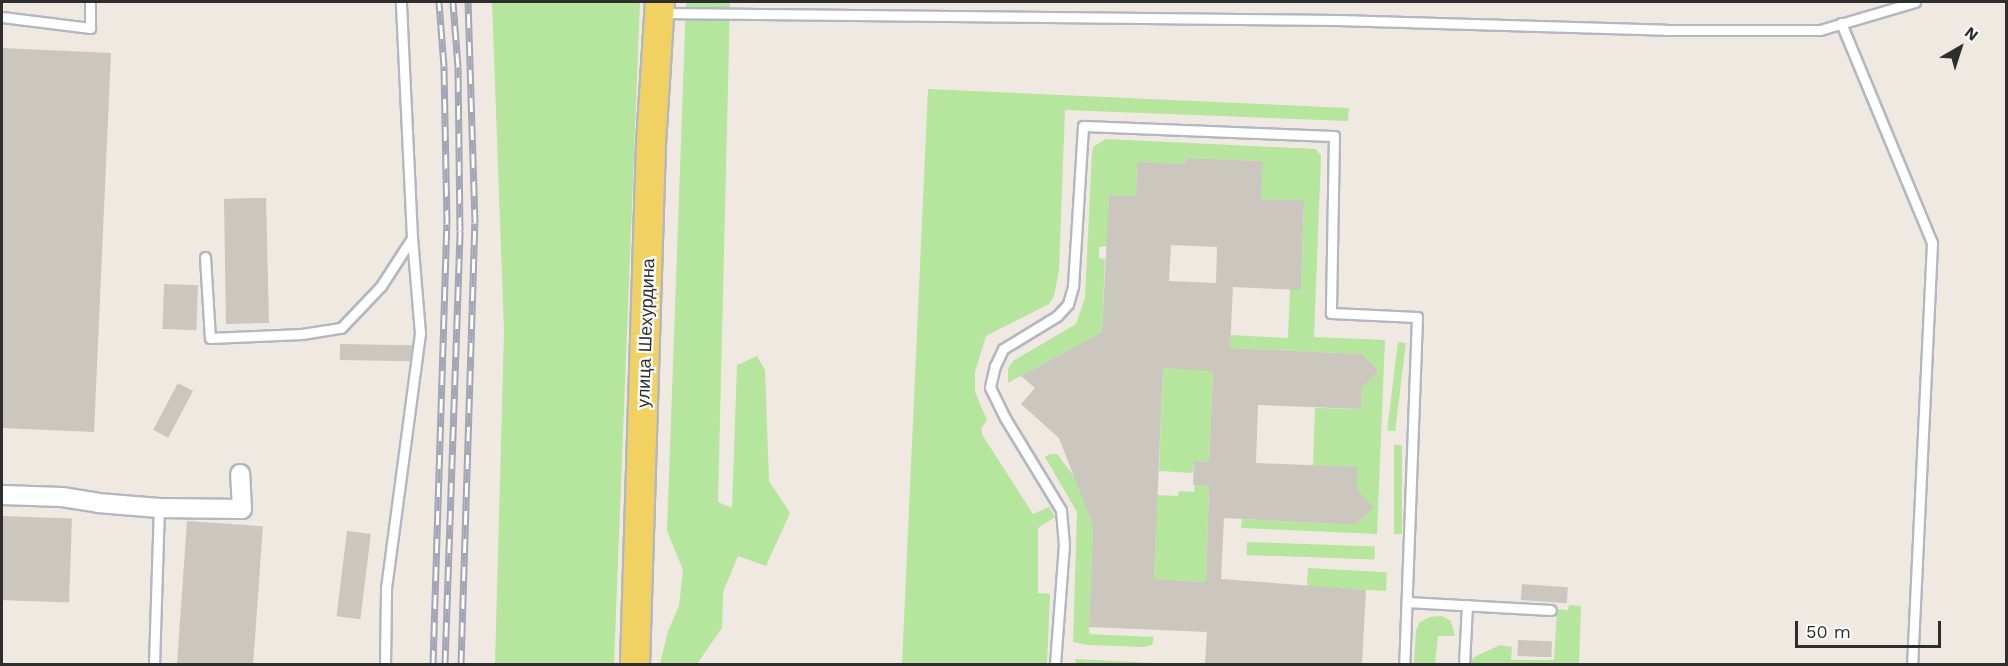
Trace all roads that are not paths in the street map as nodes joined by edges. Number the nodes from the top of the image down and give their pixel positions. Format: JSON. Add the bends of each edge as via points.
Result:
{"nodes":[{"id":1,"x":90,"y":2,"type":"edge"},
{"id":2,"x":401,"y":2,"type":"edge"},
{"id":3,"x":1915,"y":2,"type":"edge"},
{"id":4,"x":660,"y":7,"type":"edge"},
{"id":5,"x":2,"y":17,"type":"edge"},
{"id":6,"x":1841,"y":23,"type":"junction"},
{"id":7,"x":412,"y":238,"type":"junction"},
{"id":8,"x":205,"y":257,"type":"dead end"},
{"id":9,"x":240,"y":474,"type":"dead end"},
{"id":10,"x":2,"y":495,"type":"edge"},
{"id":11,"x":159,"y":508,"type":"junction"},
{"id":12,"x":1407,"y":602,"type":"junction"},
{"id":13,"x":1467,"y":605,"type":"junction"},
{"id":14,"x":1551,"y":610,"type":"dead end"},
{"id":15,"x":154,"y":664,"type":"edge"},
{"id":16,"x":385,"y":664,"type":"edge"},
{"id":17,"x":635,"y":664,"type":"edge"},
{"id":18,"x":1055,"y":664,"type":"edge"},
{"id":19,"x":1404,"y":664,"type":"edge"},
{"id":20,"x":1464,"y":664,"type":"edge"},
{"id":21,"x":1912,"y":664,"type":"edge"}],
"edges":[{"from":1,"to":5,"type":"lane","via":[[90,28]]},
{"from":2,"to":7,"type":"lane"},
{"from":3,"to":6,"type":"lane"},
{"from":4,"to":6,"type":"lane","via":[[1666,30],[1820,30]]},
{"from":4,"to":17,"type":"main road","name":"улица Шехурдина","via":[[651,144]]},
{"from":6,"to":21,"type":"lane","via":[[1932,243]]},
{"from":7,"to":8,"type":"lane","via":[[381,286],[341,328],[302,334],[210,338]]},
{"from":7,"to":16,"type":"lane","via":[[420,333],[386,588]]},
{"from":9,"to":11,"type":"street","via":[[242,510]]},
{"from":10,"to":11,"type":"street"},
{"from":11,"to":15,"type":"lane"},
{"from":12,"to":13,"type":"lane"},
{"from":12,"to":18,"type":"lane","via":[[1417,317],[1332,313],[1334,136],[1083,126],[1068,304],[1057,316],[1003,349],[994,366],[990,387],[1061,510],[1064,545]]},
{"from":12,"to":19,"type":"lane"},
{"from":13,"to":14,"type":"lane"},
{"from":13,"to":20,"type":"lane"}]}
